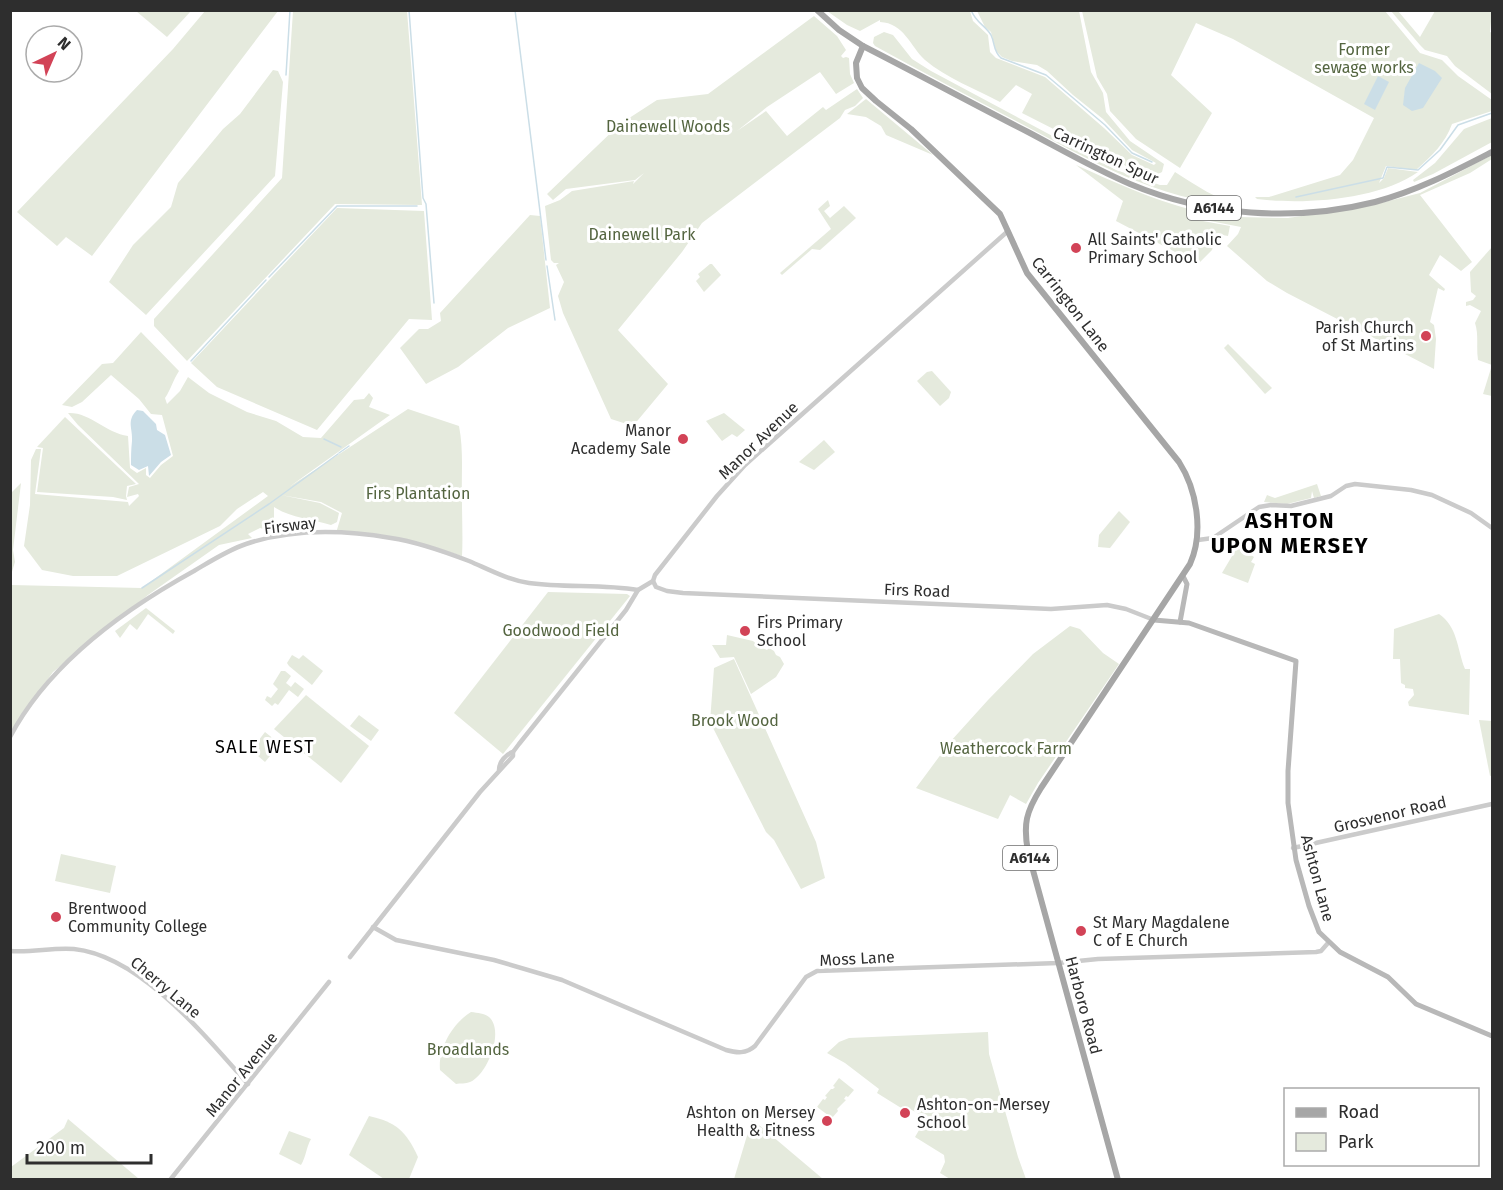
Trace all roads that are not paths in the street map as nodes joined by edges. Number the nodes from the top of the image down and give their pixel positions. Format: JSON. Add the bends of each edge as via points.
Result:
{"nodes":[{"id":1,"x":817,"y":10,"type":"edge"},
{"id":2,"x":862,"y":46,"type":"junction"},
{"id":3,"x":1492,"y":152,"type":"edge"},
{"id":4,"x":1008,"y":231,"type":"junction"},
{"id":5,"x":1492,"y":528,"type":"edge"},
{"id":6,"x":1198,"y":540,"type":"junction"},
{"id":7,"x":1190,"y":564,"type":"joint"},
{"id":8,"x":1183,"y":576,"type":"junction"},
{"id":9,"x":653,"y":581,"type":"junction"},
{"id":10,"x":638,"y":590,"type":"junction"},
{"id":11,"x":1154,"y":620,"type":"junction"},
{"id":12,"x":1180,"y":622,"type":"junction"},
{"id":13,"x":10,"y":737,"type":"edge"},
{"id":14,"x":1492,"y":804,"type":"edge"},
{"id":15,"x":1293,"y":848,"type":"junction"},
{"id":16,"x":374,"y":927,"type":"junction"},
{"id":17,"x":1329,"y":943,"type":"junction"},
{"id":18,"x":10,"y":951,"type":"edge"},
{"id":19,"x":350,"y":957,"type":"dead end"},
{"id":20,"x":1058,"y":963,"type":"junction"},
{"id":21,"x":329,"y":982,"type":"dead end"},
{"id":22,"x":1492,"y":1036,"type":"edge"},
{"id":23,"x":248,"y":1084,"type":"junction"},
{"id":24,"x":170,"y":1179,"type":"edge"},
{"id":25,"x":1118,"y":1179,"type":"edge"}],
"edges":[{"from":1,"to":2,"type":"main road","number":"A6144"},
{"from":2,"to":3,"type":"main road","name":"Carrington Spur","number":"A6144","via":[[1116,178],[1166,196],[1218,208],[1284,214],[1348,207],[1405,192]]},
{"from":2,"to":4,"type":"main road","name":"Carrington Lane","number":"A6144","via":[[856,63],[862,88],[979,194],[1000,215]]},
{"from":4,"to":6,"type":"main road","name":"Carrington Lane","number":"A6144","via":[[1028,273],[1184,470]]},
{"from":4,"to":9,"type":"street","name":"Manor Avenue","via":[[745,465]]},
{"from":5,"to":6,"type":"street","via":[[1448,501],[1423,493],[1355,484],[1291,506],[1259,507],[1213,538]]},
{"from":6,"to":7,"type":"main road","name":"Carrington Lane","number":"A6144"},
{"from":7,"to":8,"type":"main road","name":"Harboro Road","number":"A6144"},
{"from":8,"to":11,"type":"main road","name":"Harboro Road","number":"A6144"},
{"from":8,"to":12,"type":"main road","via":[[1187,584]]},
{"from":9,"to":10,"type":"street","name":"Manor Avenue"},
{"from":9,"to":11,"type":"street","name":"Firs Road","via":[[656,587],[683,593],[1051,609],[1107,605]]},
{"from":10,"to":13,"type":"street","name":"Firsway","via":[[528,583],[426,545],[373,535],[310,533],[258,541],[233,549],[182,577],[109,627],[55,675]]},
{"from":10,"to":16,"type":"street","name":"Manor Avenue"},
{"from":11,"to":12,"type":"main road","name":"Firs Road"},
{"from":11,"to":20,"type":"main road","name":"Harboro Road","number":"A6144","via":[[1041,788],[1026,818],[1028,852]]},
{"from":12,"to":15,"type":"main road","name":"Ashton Lane","via":[[1296,661],[1287,786]]},
{"from":14,"to":15,"type":"street","name":"Grosvenor Road"},
{"from":15,"to":17,"type":"main road","name":"Ashton Lane","via":[[1315,925]]},
{"from":16,"to":19,"type":"street","name":"Manor Avenue"},
{"from":16,"to":20,"type":"street","name":"Moss Lane","via":[[396,940],[494,960],[562,980],[737,1053],[755,1046],[806,977],[814,972]]},
{"from":17,"to":20,"type":"street","name":"Moss Lane","via":[[1316,952]]},
{"from":17,"to":22,"type":"main road","name":"Ashton Lane","via":[[1348,957],[1382,972],[1416,1004]]},
{"from":18,"to":23,"type":"street","name":"Cherry Lane","via":[[74,949],[123,965],[185,1017]]},
{"from":20,"to":25,"type":"main road","name":"Harboro Road","number":"A6144"},
{"from":21,"to":23,"type":"street","name":"Manor Avenue"},
{"from":23,"to":24,"type":"street","name":"Manor Avenue"}]}
